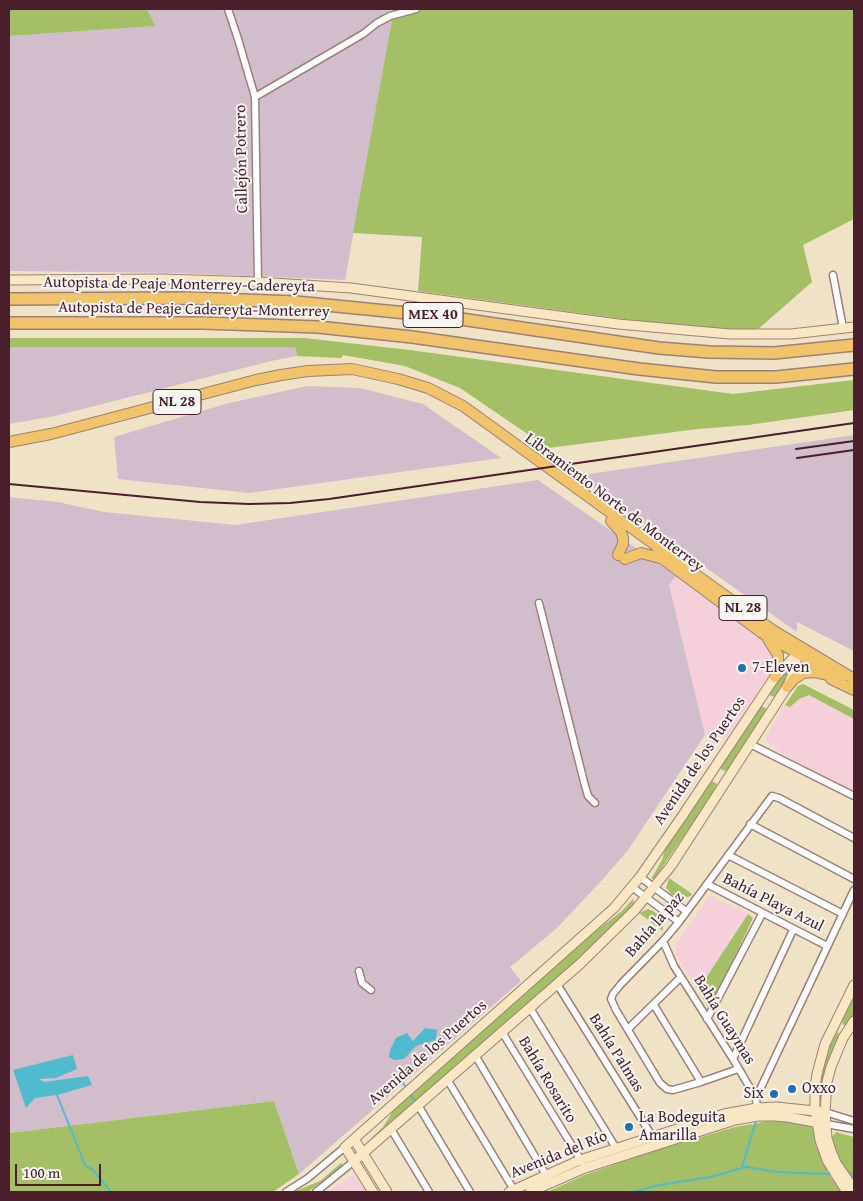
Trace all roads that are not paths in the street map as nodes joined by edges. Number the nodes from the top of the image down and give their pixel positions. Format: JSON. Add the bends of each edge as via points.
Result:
{"nodes":[{"id":1,"x":228,"y":9,"type":"edge"},
{"id":2,"x":416,"y":9,"type":"edge"},
{"id":3,"x":255,"y":97,"type":"junction"},
{"id":4,"x":833,"y":275,"type":"dead end"},
{"id":5,"x":9,"y":280,"type":"edge"},
{"id":6,"x":258,"y":282,"type":"junction"},
{"id":7,"x":9,"y":299,"type":"edge"},
{"id":8,"x":9,"y":323,"type":"edge"},
{"id":9,"x":854,"y":327,"type":"edge"},
{"id":10,"x":844,"y":328,"type":"junction"},
{"id":11,"x":854,"y":344,"type":"edge"},
{"id":12,"x":854,"y":369,"type":"edge"},
{"id":13,"x":345,"y":370,"type":"junction"},
{"id":14,"x":9,"y":442,"type":"edge"},
{"id":15,"x":611,"y":522,"type":"junction"},
{"id":16,"x":662,"y":559,"type":"junction"},
{"id":17,"x":539,"y":603,"type":"dead end"},
{"id":18,"x":742,"y":607,"type":"junction"},
{"id":19,"x":762,"y":633,"type":"junction"},
{"id":20,"x":796,"y":654,"type":"junction"},
{"id":21,"x":775,"y":676,"type":"junction"},
{"id":22,"x":854,"y":683,"type":"edge"},
{"id":23,"x":787,"y":687,"type":"junction"},
{"id":24,"x":750,"y":744,"type":"junction"},
{"id":25,"x":712,"y":769,"type":"junction"},
{"id":26,"x":728,"y":779,"type":"junction"},
{"id":27,"x":854,"y":796,"type":"edge"},
{"id":28,"x":595,"y":803,"type":"dead end"},
{"id":29,"x":750,"y":824,"type":"junction"},
{"id":30,"x":854,"y":838,"type":"edge"},
{"id":31,"x":728,"y":855,"type":"junction"},
{"id":32,"x":640,"y":877,"type":"junction"},
{"id":33,"x":854,"y":879,"type":"edge"},
{"id":34,"x":707,"y":884,"type":"junction"},
{"id":35,"x":632,"y":887,"type":"junction"},
{"id":36,"x":654,"y":887,"type":"junction"},
{"id":37,"x":854,"y":890,"type":"edge"},
{"id":38,"x":646,"y":897,"type":"junction"},
{"id":39,"x":686,"y":911,"type":"junction"},
{"id":40,"x":762,"y":914,"type":"junction"},
{"id":41,"x":843,"y":914,"type":"junction"},
{"id":42,"x":679,"y":922,"type":"junction"},
{"id":43,"x":793,"y":930,"type":"junction"},
{"id":44,"x":663,"y":940,"type":"junction"},
{"id":45,"x":827,"y":946,"type":"junction"},
{"id":46,"x":359,"y":971,"type":"dead end"},
{"id":47,"x":681,"y":977,"type":"junction"},
{"id":48,"x":557,"y":984,"type":"junction"},
{"id":49,"x":854,"y":985,"type":"edge"},
{"id":50,"x":371,"y":990,"type":"dead end"},
{"id":51,"x":654,"y":1005,"type":"junction"},
{"id":52,"x":530,"y":1008,"type":"junction"},
{"id":53,"x":707,"y":1019,"type":"junction"},
{"id":54,"x":854,"y":1021,"type":"edge"},
{"id":55,"x":834,"y":1025,"type":"junction"},
{"id":56,"x":628,"y":1029,"type":"junction"},
{"id":57,"x":847,"y":1031,"type":"junction"},
{"id":58,"x":502,"y":1032,"type":"junction"},
{"id":59,"x":475,"y":1055,"type":"junction"},
{"id":60,"x":733,"y":1059,"type":"junction"},
{"id":61,"x":738,"y":1069,"type":"junction"},
{"id":62,"x":447,"y":1080,"type":"junction"},
{"id":63,"x":701,"y":1082,"type":"junction"},
{"id":64,"x":418,"y":1105,"type":"junction"},
{"id":65,"x":757,"y":1107,"type":"junction"},
{"id":66,"x":815,"y":1110,"type":"junction"},
{"id":67,"x":825,"y":1112,"type":"junction"},
{"id":68,"x":854,"y":1121,"type":"edge"},
{"id":69,"x":821,"y":1122,"type":"junction"},
{"id":70,"x":391,"y":1129,"type":"junction"},
{"id":71,"x":854,"y":1129,"type":"edge"},
{"id":72,"x":652,"y":1136,"type":"junction"},
{"id":73,"x":354,"y":1139,"type":"junction"},
{"id":74,"x":345,"y":1147,"type":"junction"},
{"id":75,"x":616,"y":1148,"type":"junction"},
{"id":76,"x":363,"y":1153,"type":"junction"},
{"id":77,"x":354,"y":1161,"type":"junction"},
{"id":78,"x":582,"y":1164,"type":"junction"},
{"id":79,"x":546,"y":1175,"type":"junction"},
{"id":80,"x":854,"y":1189,"type":"edge"},
{"id":81,"x":511,"y":1191,"type":"edge"},
{"id":82,"x":286,"y":1192,"type":"edge"},
{"id":83,"x":316,"y":1192,"type":"edge"},
{"id":84,"x":374,"y":1192,"type":"edge"},
{"id":85,"x":387,"y":1192,"type":"edge"},
{"id":86,"x":429,"y":1192,"type":"edge"},
{"id":87,"x":470,"y":1192,"type":"edge"},
{"id":88,"x":530,"y":1192,"type":"edge"},
{"id":89,"x":847,"y":1192,"type":"edge"}],
"edges":[{"from":1,"to":3,"type":"street","name":"Callejón Potrero"},
{"from":2,"to":3,"type":"street","via":[[377,23]]},
{"from":3,"to":6,"type":"street","name":"Callejón Potrero"},
{"from":4,"to":10,"type":"street"},
{"from":5,"to":6,"type":"street"},
{"from":6,"to":10,"type":"street","via":[[376,291],[618,324],[730,334],[791,334]]},
{"from":7,"to":11,"type":"highway","name":"Autopista de Peaje Monterrey-Cadereyta","number":"MEX 40","via":[[189,298],[296,302],[447,316],[644,346],[709,352],[774,353]]},
{"from":8,"to":12,"type":"highway","name":"Autopista de Peaje Cadereyta-Monterrey","number":"MEX 40","via":[[203,323],[318,327],[435,339],[630,368],[709,376],[776,377]]},
{"from":9,"to":10,"type":"street"},
{"from":13,"to":14,"type":"main road","name":"Libramiento Norte de Monterrey","number":"NL 28","via":[[308,371],[256,380]]},
{"from":13,"to":15,"type":"main road","name":"Libramiento Norte de Monterrey","number":"NL 28","via":[[412,386],[464,410]]},
{"from":13,"to":18,"type":"main road","name":"Libramiento Norte de Monterrey","number":"NL 28","via":[[398,378],[457,402]]},
{"from":15,"to":16,"type":"main road","name":"Libramiento Norte de Monterrey","number":"NL 28"},
{"from":15,"to":16,"type":"main road","via":[[623,538],[621,557],[641,554]]},
{"from":16,"to":19,"type":"main road","name":"Libramiento Norte de Monterrey","number":"NL 28"},
{"from":17,"to":28,"type":"street","via":[[584,782],[588,796]]},
{"from":18,"to":20,"type":"main road"},
{"from":18,"to":22,"type":"main road","name":"Libramiento Norte de Monterrey","number":"NL 28"},
{"from":19,"to":20,"type":"main road","name":"Libramiento Norte de Monterrey","number":"NL 28"},
{"from":19,"to":21,"type":"main road","via":[[778,654]]},
{"from":20,"to":21,"type":"street","name":"Avenida de los Puertos"},
{"from":20,"to":22,"type":"main road","name":"Libramiento Norte de Monterrey","number":"NL 28"},
{"from":20,"to":23,"type":"street","name":"Avenida de los Puertos","via":[[795,669]]},
{"from":21,"to":25,"type":"street","name":"Avenida de los Puertos"},
{"from":22,"to":23,"type":"main road","via":[[817,672],[803,673]]},
{"from":23,"to":24,"type":"street","name":"Avenida de los Puertos"},
{"from":24,"to":26,"type":"street","name":"Avenida de los Puertos"},
{"from":24,"to":27,"type":"street"},
{"from":25,"to":26,"type":"street"},
{"from":25,"to":32,"type":"street","name":"Avenida de los Puertos"},
{"from":26,"to":36,"type":"street","name":"Avenida de los Puertos"},
{"from":29,"to":30,"type":"street","name":"Bahía la paz","via":[[774,796]]},
{"from":29,"to":31,"type":"street","name":"Bahía la paz"},
{"from":29,"to":33,"type":"street"},
{"from":31,"to":34,"type":"street","name":"Bahía la paz"},
{"from":31,"to":41,"type":"street"},
{"from":32,"to":35,"type":"street","name":"Avenida de los Puertos"},
{"from":32,"to":36,"type":"street"},
{"from":34,"to":39,"type":"street","name":"Bahía la paz"},
{"from":34,"to":40,"type":"street","name":"Bahía Playa Azul"},
{"from":35,"to":38,"type":"street"},
{"from":35,"to":73,"type":"street","name":"Avenida de los Puertos","via":[[603,918]]},
{"from":36,"to":38,"type":"street","name":"Avenida de los Puertos"},
{"from":36,"to":39,"type":"street"},
{"from":37,"to":41,"type":"street"},
{"from":38,"to":42,"type":"street"},
{"from":38,"to":48,"type":"street","name":"Avenida de los Puertos","via":[[608,938]]},
{"from":39,"to":42,"type":"street","name":"Bahía la paz"},
{"from":40,"to":43,"type":"street","name":"Bahía Playa Azul"},
{"from":40,"to":53,"type":"street"},
{"from":41,"to":45,"type":"street"},
{"from":42,"to":44,"type":"street","name":"Bahía la paz"},
{"from":43,"to":45,"type":"street","name":"Bahía Playa Azul"},
{"from":43,"to":60,"type":"street"},
{"from":44,"to":47,"type":"street","name":"Bahía Guaymas"},
{"from":44,"to":56,"type":"street","name":"Bahía la paz","via":[[611,999]]},
{"from":45,"to":65,"type":"street"},
{"from":46,"to":50,"type":"street","via":[[362,983]]},
{"from":47,"to":51,"type":"street"},
{"from":47,"to":53,"type":"street","name":"Bahía Guaymas"},
{"from":48,"to":52,"type":"street","name":"Avenida de los Puertos"},
{"from":48,"to":72,"type":"street","name":"Bahía Palmas"},
{"from":49,"to":55,"type":"street"},
{"from":51,"to":56,"type":"street"},
{"from":51,"to":63,"type":"street"},
{"from":52,"to":58,"type":"street","name":"Avenida de los Puertos"},
{"from":52,"to":75,"type":"street"},
{"from":53,"to":60,"type":"street","name":"Bahía Guaymas"},
{"from":54,"to":57,"type":"street"},
{"from":55,"to":57,"type":"street"},
{"from":55,"to":66,"type":"street","via":[[817,1074]]},
{"from":56,"to":63,"type":"street","name":"Bahía la paz","via":[[666,1089]]},
{"from":57,"to":67,"type":"street","via":[[830,1067]]},
{"from":58,"to":59,"type":"street","name":"Avenida de los Puertos"},
{"from":58,"to":78,"type":"street","name":"Bahía Rosarito"},
{"from":59,"to":62,"type":"street","name":"Avenida de los Puertos"},
{"from":59,"to":79,"type":"street"},
{"from":60,"to":61,"type":"street","name":"Bahía Guaymas"},
{"from":61,"to":63,"type":"street","name":"Bahía la paz"},
{"from":61,"to":65,"type":"street","name":"Bahía Guaymas"},
{"from":62,"to":64,"type":"street","name":"Avenida de los Puertos"},
{"from":62,"to":81,"type":"street"},
{"from":64,"to":70,"type":"street","name":"Avenida de los Puertos"},
{"from":64,"to":87,"type":"street"},
{"from":65,"to":66,"type":"street","name":"Avenida del Río"},
{"from":65,"to":69,"type":"street","name":"Avenida del Río"},
{"from":65,"to":72,"type":"street","name":"Avenida del Río"},
{"from":65,"to":78,"type":"street","name":"Avenida del Río","via":[[735,1120]]},
{"from":66,"to":67,"type":"street","name":"Avenida del Río"},
{"from":66,"to":69,"type":"street"},
{"from":67,"to":68,"type":"street"},
{"from":67,"to":69,"type":"street"},
{"from":69,"to":71,"type":"street"},
{"from":69,"to":80,"type":"street","via":[[836,1163]]},
{"from":69,"to":89,"type":"street","via":[[820,1140],[827,1160]]},
{"from":70,"to":76,"type":"street","name":"Avenida de los Puertos"},
{"from":70,"to":86,"type":"street"},
{"from":72,"to":75,"type":"street","name":"Avenida del Río"},
{"from":73,"to":74,"type":"street","name":"Avenida de los Puertos"},
{"from":73,"to":76,"type":"street"},
{"from":74,"to":77,"type":"street"},
{"from":74,"to":82,"type":"street","name":"Avenida de los Puertos"},
{"from":75,"to":78,"type":"street","name":"Avenida del Río"},
{"from":76,"to":77,"type":"street","name":"Avenida de los Puertos"},
{"from":76,"to":85,"type":"street"},
{"from":77,"to":83,"type":"street","name":"Avenida de los Puertos"},
{"from":77,"to":84,"type":"street"},
{"from":78,"to":79,"type":"street","name":"Avenida del Río"},
{"from":78,"to":88,"type":"street","name":"Avenida del Río"},
{"from":79,"to":81,"type":"street","name":"Avenida del Río"}]}
